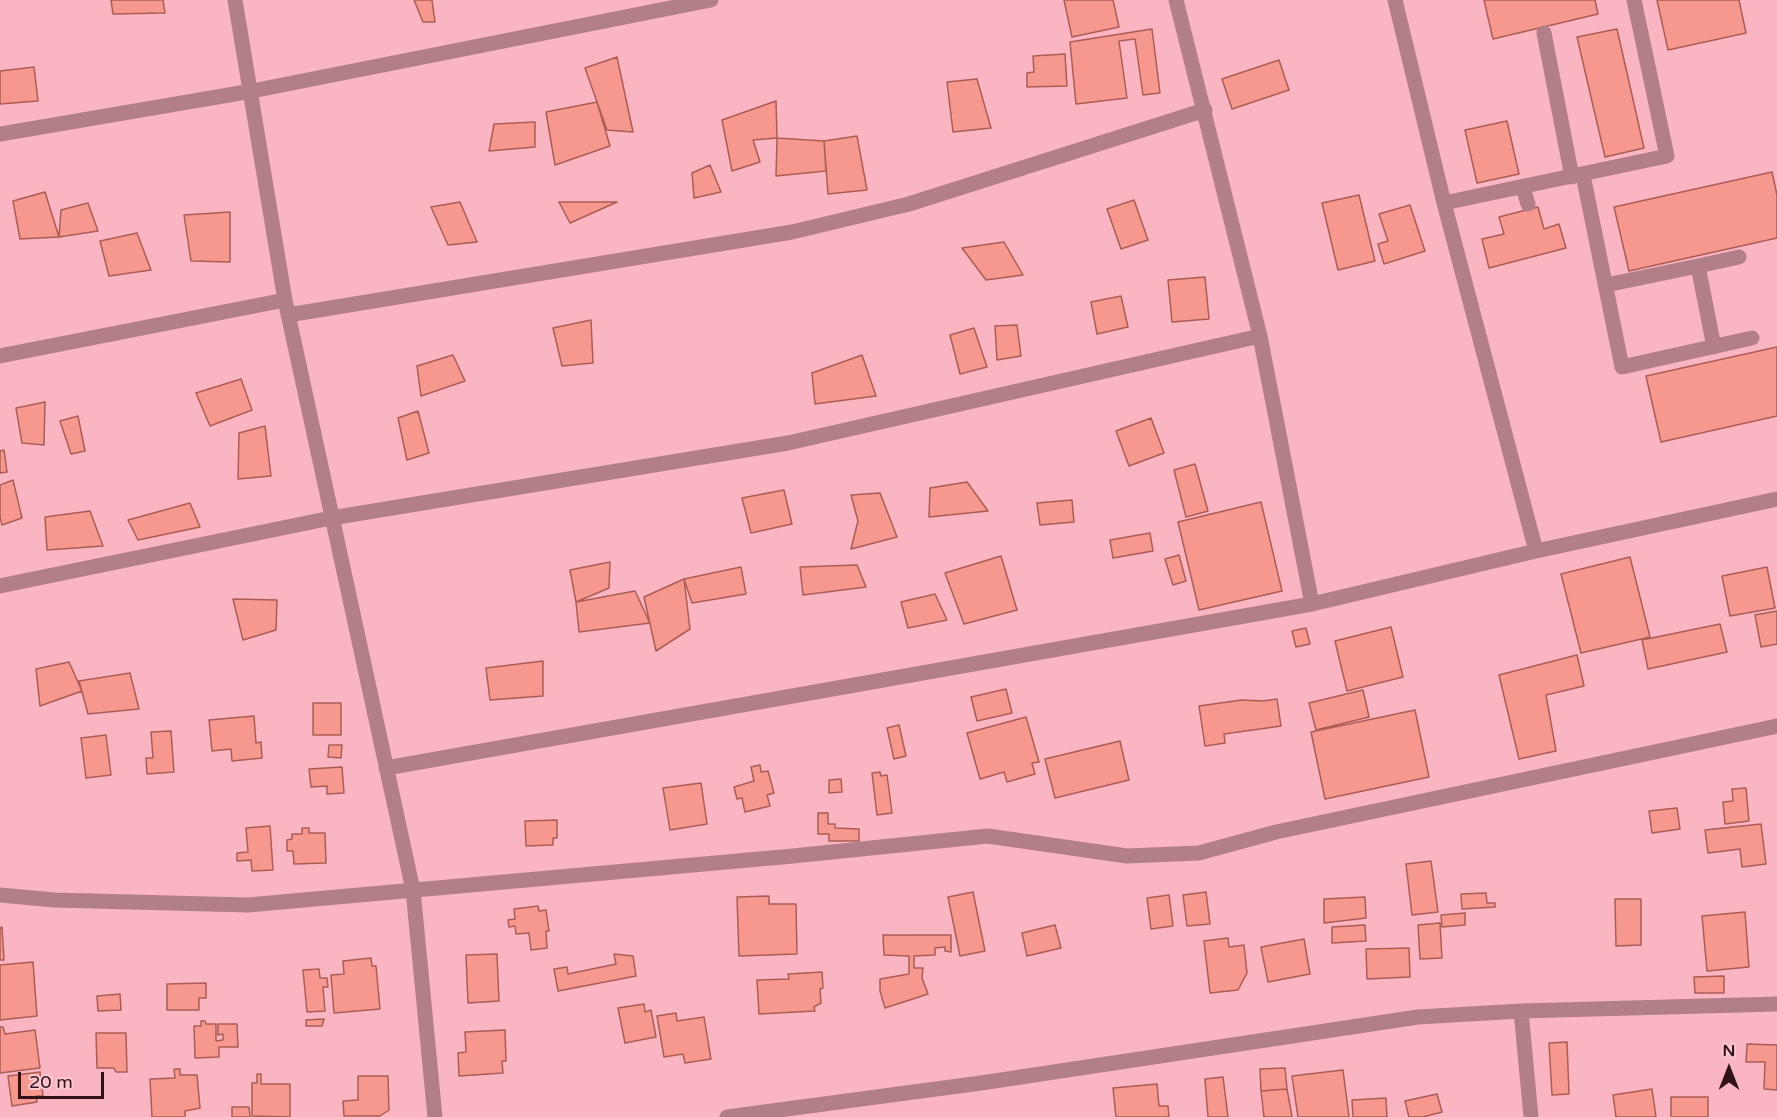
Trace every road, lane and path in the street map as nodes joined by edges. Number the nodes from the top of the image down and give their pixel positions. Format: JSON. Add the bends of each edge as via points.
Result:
{"nodes":[{"id":1,"x":235,"y":0,"type":"edge"},
{"id":2,"x":711,"y":0,"type":"edge"},
{"id":3,"x":1176,"y":0,"type":"edge"},
{"id":4,"x":1395,"y":0,"type":"edge"},
{"id":5,"x":1634,"y":0,"type":"edge"},
{"id":6,"x":1544,"y":33,"type":"dead end"},
{"id":7,"x":252,"y":91,"type":"junction"},
{"id":8,"x":1205,"y":110,"type":"junction"},
{"id":9,"x":0,"y":134,"type":"edge"},
{"id":10,"x":1578,"y":176,"type":"junction"},
{"id":11,"x":1523,"y":188,"type":"junction"},
{"id":12,"x":1444,"y":203,"type":"junction"},
{"id":13,"x":1528,"y":204,"type":"dead end"},
{"id":14,"x":1739,"y":256,"type":"dead end"},
{"id":15,"x":1698,"y":266,"type":"junction"},
{"id":16,"x":1606,"y":285,"type":"junction"},
{"id":17,"x":287,"y":307,"type":"junction"},
{"id":18,"x":1260,"y":336,"type":"junction"},
{"id":19,"x":1752,"y":338,"type":"dead end"},
{"id":20,"x":1714,"y":346,"type":"junction"},
{"id":21,"x":0,"y":356,"type":"edge"},
{"id":22,"x":1777,"y":499,"type":"edge"},
{"id":23,"x":331,"y":518,"type":"junction"},
{"id":24,"x":1536,"y":551,"type":"junction"},
{"id":25,"x":0,"y":586,"type":"edge"},
{"id":26,"x":1312,"y":604,"type":"junction"},
{"id":27,"x":1777,"y":726,"type":"edge"},
{"id":28,"x":386,"y":768,"type":"junction"},
{"id":29,"x":413,"y":890,"type":"junction"},
{"id":30,"x":0,"y":895,"type":"edge"},
{"id":31,"x":1777,"y":1004,"type":"edge"},
{"id":32,"x":1521,"y":1011,"type":"junction"},
{"id":33,"x":435,"y":1117,"type":"edge"},
{"id":34,"x":727,"y":1117,"type":"edge"},
{"id":35,"x":1531,"y":1117,"type":"edge"}],
"edges":[{"from":1,"to":7,"type":"street"},
{"from":2,"to":7,"type":"street"},
{"from":3,"to":8,"type":"street"},
{"from":4,"to":12,"type":"street"},
{"from":5,"to":10,"type":"street","via":[[1667,156]]},
{"from":6,"to":10,"type":"street"},
{"from":7,"to":9,"type":"street"},
{"from":7,"to":17,"type":"street"},
{"from":8,"to":17,"type":"street","via":[[909,204],[792,232]]},
{"from":8,"to":18,"type":"street"},
{"from":10,"to":11,"type":"street"},
{"from":10,"to":16,"type":"street"},
{"from":11,"to":12,"type":"street"},
{"from":11,"to":13,"type":"street"},
{"from":12,"to":24,"type":"street"},
{"from":14,"to":15,"type":"street"},
{"from":15,"to":16,"type":"street"},
{"from":15,"to":20,"type":"street"},
{"from":16,"to":20,"type":"street","via":[[1622,367]]},
{"from":17,"to":21,"type":"street"},
{"from":17,"to":23,"type":"street"},
{"from":18,"to":23,"type":"street","via":[[788,443]]},
{"from":18,"to":26,"type":"street"},
{"from":19,"to":20,"type":"street"},
{"from":22,"to":24,"type":"street"},
{"from":23,"to":25,"type":"street"},
{"from":23,"to":28,"type":"street"},
{"from":24,"to":26,"type":"street"},
{"from":26,"to":28,"type":"street"},
{"from":27,"to":29,"type":"street","via":[[1276,832],[1199,853],[1128,856],[988,836]]},
{"from":28,"to":29,"type":"street"},
{"from":29,"to":30,"type":"street","via":[[248,905]]},
{"from":29,"to":33,"type":"street"},
{"from":31,"to":32,"type":"street"},
{"from":32,"to":34,"type":"street","via":[[1418,1017]]},
{"from":32,"to":35,"type":"street"}]}
